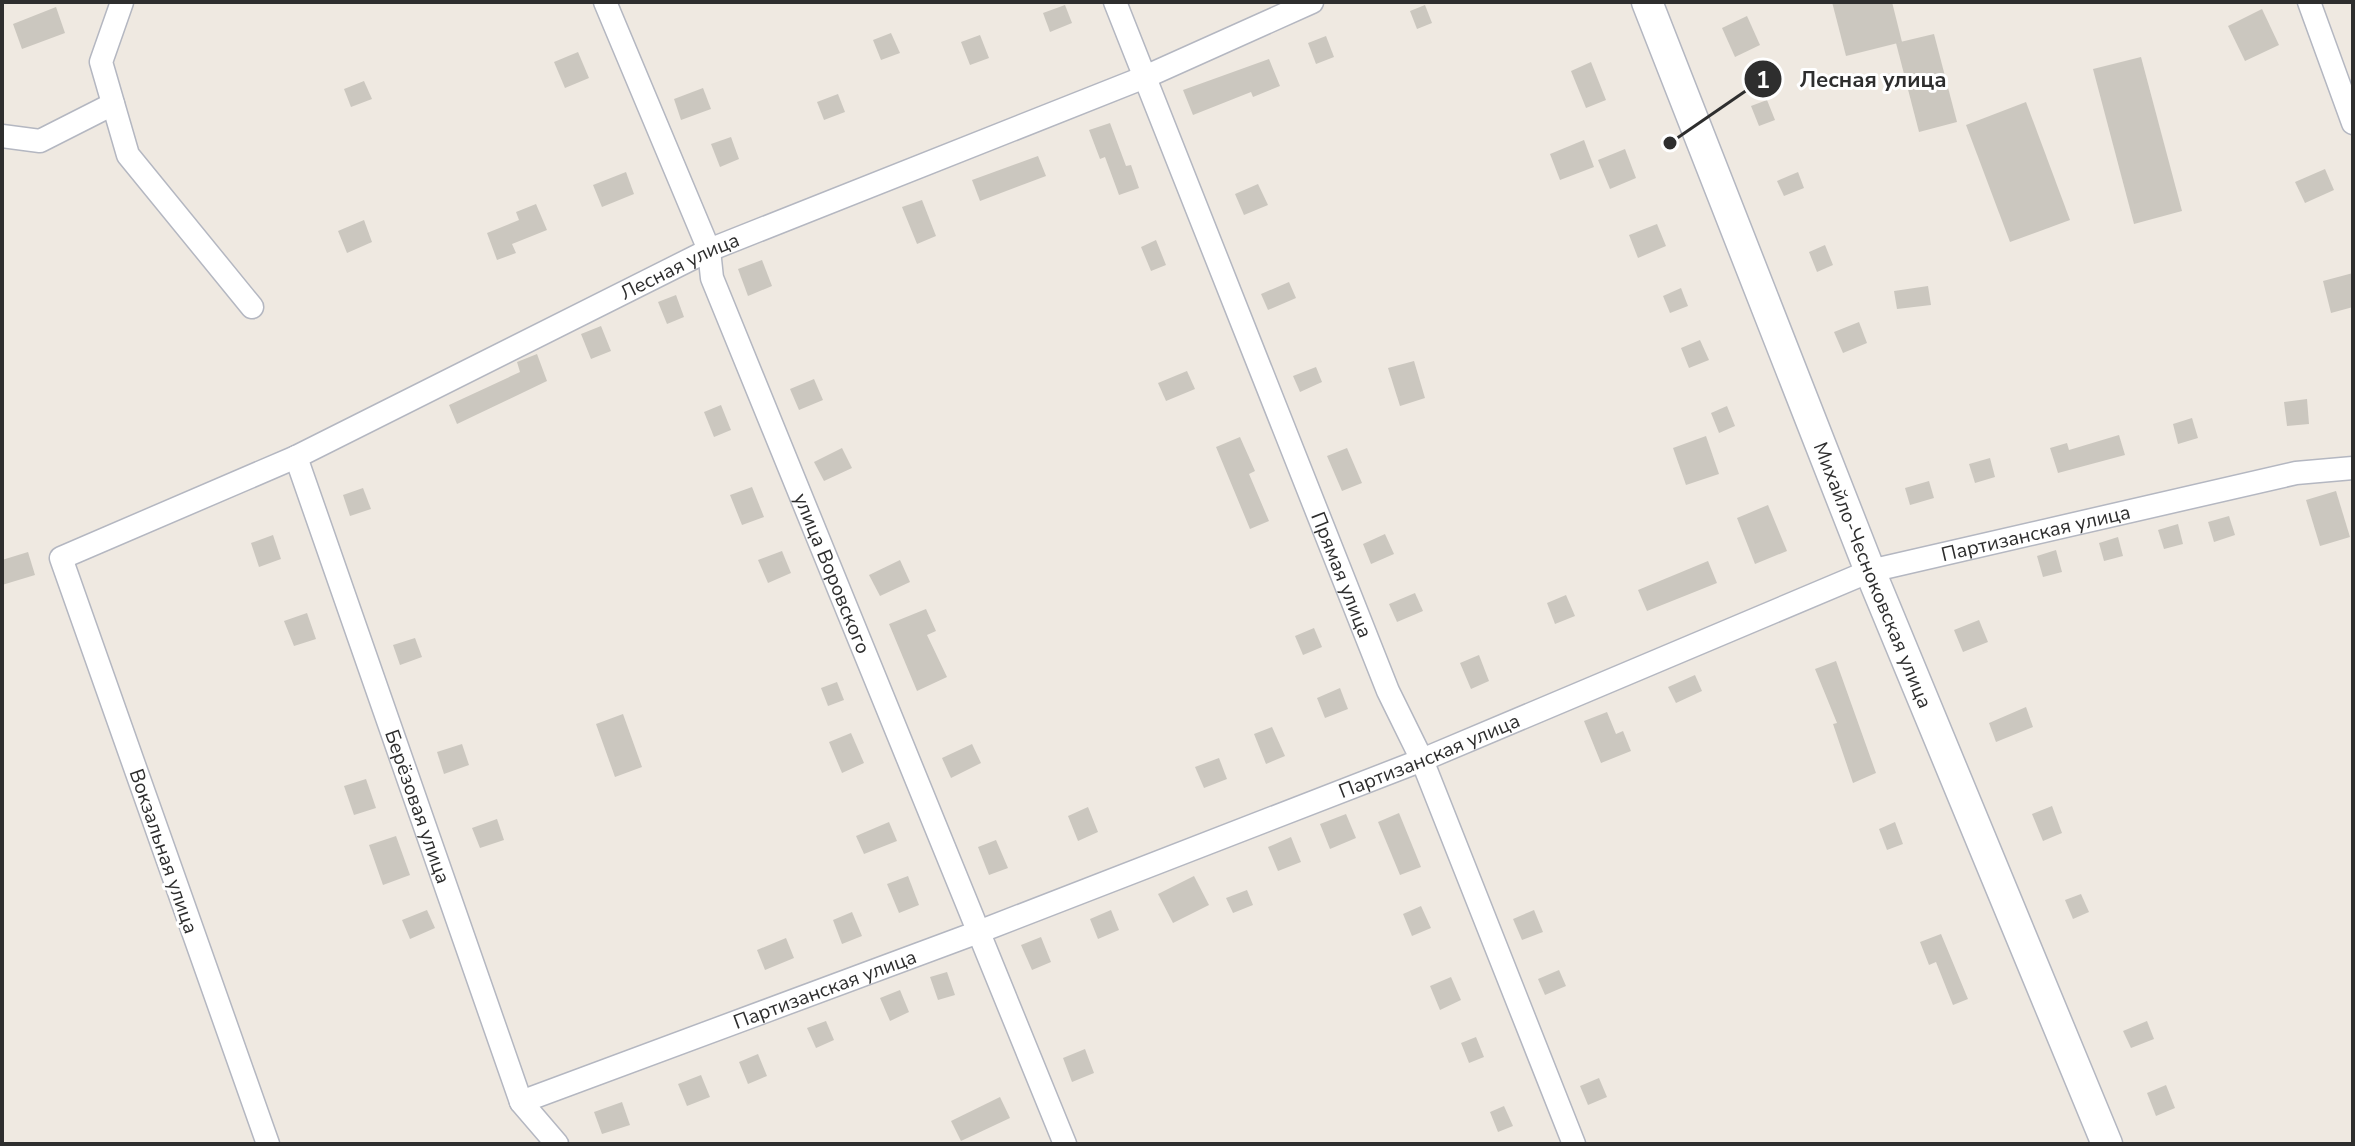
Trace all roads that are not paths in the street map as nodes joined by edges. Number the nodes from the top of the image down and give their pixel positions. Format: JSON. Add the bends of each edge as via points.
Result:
{"nodes":[{"id":1,"x":122,"y":2,"type":"edge"},
{"id":2,"x":605,"y":2,"type":"edge"},
{"id":3,"x":1115,"y":2,"type":"edge"},
{"id":4,"x":1312,"y":2,"type":"edge"},
{"id":5,"x":1647,"y":2,"type":"edge"},
{"id":6,"x":2309,"y":2,"type":"edge"},
{"id":7,"x":1145,"y":77,"type":"junction"},
{"id":8,"x":113,"y":104,"type":"junction"},
{"id":9,"x":2353,"y":123,"type":"edge"},
{"id":10,"x":2,"y":136,"type":"edge"},
{"id":11,"x":709,"y":250,"type":"junction"},
{"id":12,"x":252,"y":307,"type":"dead end"},
{"id":13,"x":296,"y":457,"type":"junction"},
{"id":14,"x":2353,"y":468,"type":"edge"},
{"id":15,"x":61,"y":558,"type":"joint"},
{"id":16,"x":1870,"y":571,"type":"junction"},
{"id":17,"x":1422,"y":760,"type":"junction"},
{"id":18,"x":981,"y":931,"type":"junction"},
{"id":19,"x":521,"y":1102,"type":"junction"},
{"id":20,"x":268,"y":1144,"type":"edge"},
{"id":21,"x":557,"y":1144,"type":"edge"},
{"id":22,"x":1065,"y":1144,"type":"edge"},
{"id":23,"x":1574,"y":1144,"type":"edge"},
{"id":24,"x":2107,"y":1144,"type":"edge"}],
"edges":[{"from":1,"to":8,"type":"street","via":[[101,62]]},
{"from":2,"to":11,"type":"street","name":"улица Воровского"},
{"from":3,"to":7,"type":"street","name":"Прямая улица"},
{"from":4,"to":7,"type":"street","name":"Лесная улица"},
{"from":5,"to":16,"type":"street","name":"Михайло-Чесноковская улица"},
{"from":6,"to":9,"type":"street"},
{"from":7,"to":11,"type":"street","name":"Лесная улица"},
{"from":7,"to":17,"type":"street","name":"Прямая улица","via":[[1388,691]]},
{"from":8,"to":10,"type":"street","via":[[40,141]]},
{"from":8,"to":12,"type":"street","via":[[128,155]]},
{"from":11,"to":13,"type":"street","name":"Лесная улица"},
{"from":11,"to":18,"type":"street","name":"улица Воровского","via":[[712,278]]},
{"from":13,"to":15,"type":"street","name":"Лесная улица"},
{"from":13,"to":19,"type":"street","name":"Берёзовая улица"},
{"from":14,"to":16,"type":"street","name":"Партизанская улица","via":[[2296,473]]},
{"from":15,"to":20,"type":"street","name":"Вокзальная улица"},
{"from":16,"to":17,"type":"street","name":"Партизанская улица"},
{"from":16,"to":24,"type":"street","name":"Михайло-Чесноковская улица"},
{"from":17,"to":18,"type":"street","name":"Партизанская улица"},
{"from":17,"to":23,"type":"street","name":"Прямая улица"},
{"from":18,"to":19,"type":"street","name":"Партизанская улица"},
{"from":18,"to":22,"type":"street","name":"улица Воровского"},
{"from":19,"to":21,"type":"street","name":"Берёзовая улица"}]}
